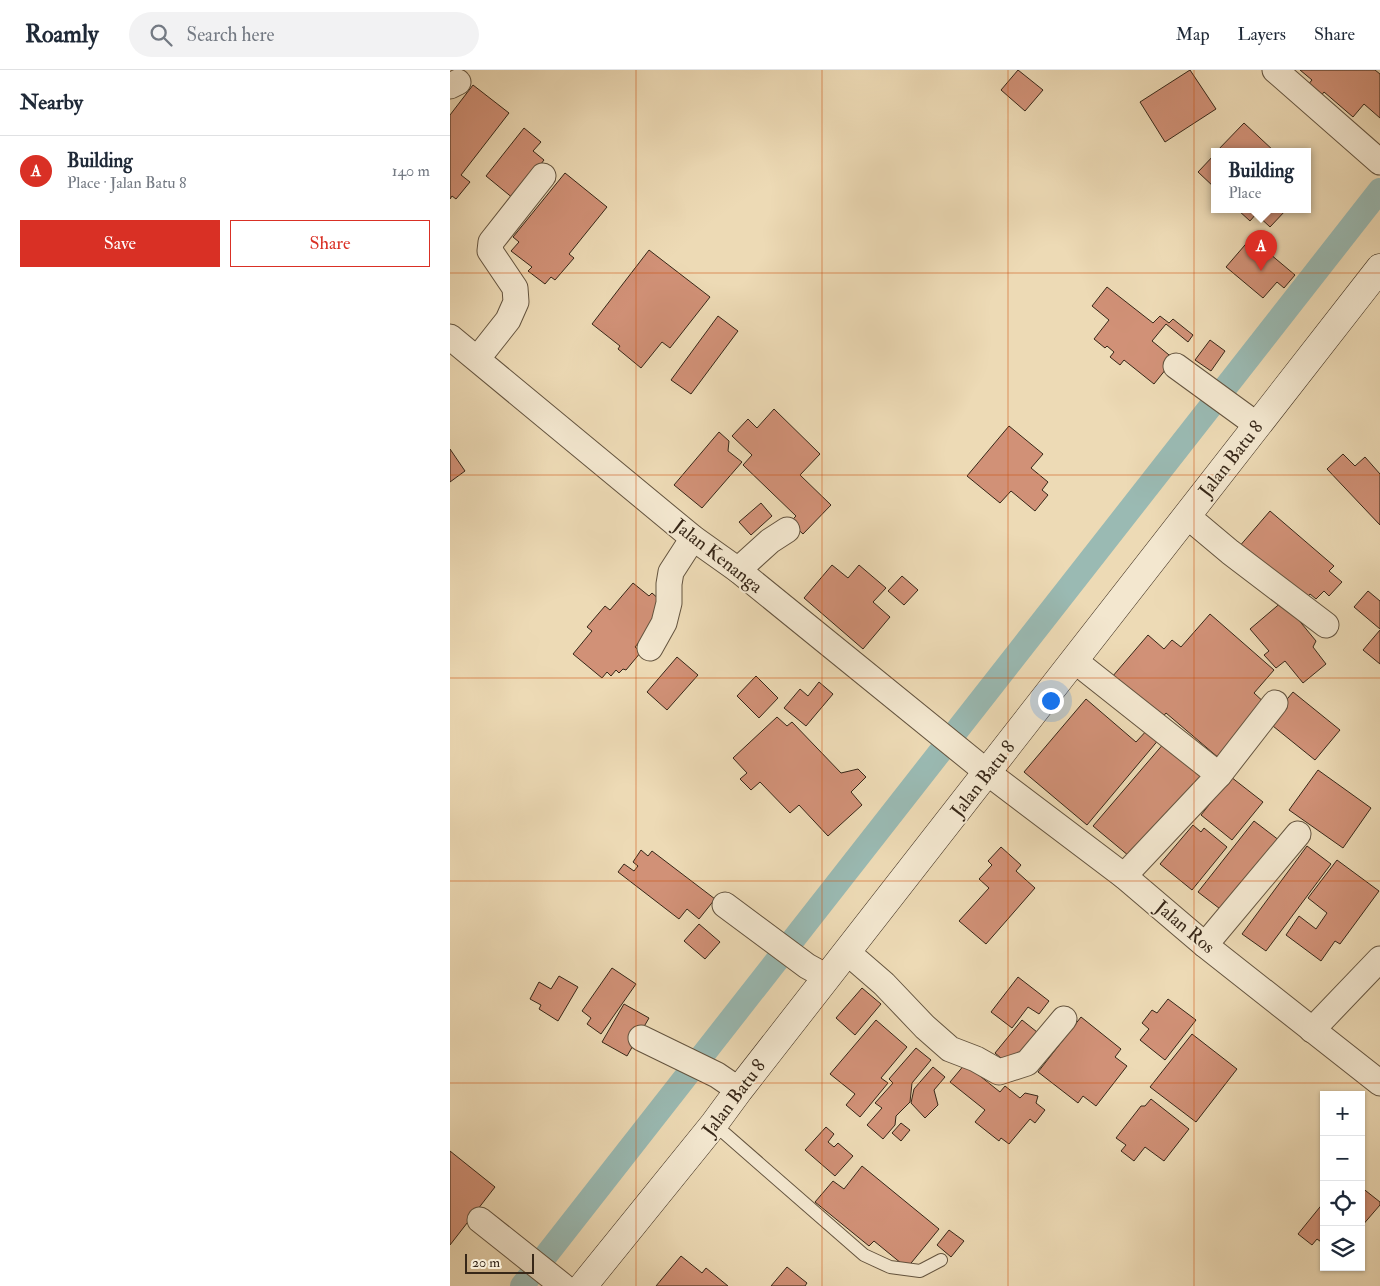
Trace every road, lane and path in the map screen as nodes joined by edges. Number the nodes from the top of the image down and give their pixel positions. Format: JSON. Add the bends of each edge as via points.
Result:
{"nodes":[{"id":1,"x":1275,"y":70,"type":"edge"},
{"id":2,"x":1379,"y":160,"type":"edge"},
{"id":3,"x":543,"y":176,"type":"dead end"},
{"id":4,"x":1380,"y":269,"type":"edge"},
{"id":5,"x":450,"y":337,"type":"edge"},
{"id":6,"x":478,"y":358,"type":"junction"},
{"id":7,"x":1176,"y":366,"type":"dead end"},
{"id":8,"x":1247,"y":418,"type":"junction"},
{"id":9,"x":1187,"y":516,"type":"junction"},
{"id":10,"x":787,"y":530,"type":"dead end"},
{"id":11,"x":693,"y":538,"type":"junction"},
{"id":12,"x":738,"y":570,"type":"junction"},
{"id":13,"x":1326,"y":625,"type":"dead end"},
{"id":14,"x":650,"y":648,"type":"dead end"},
{"id":15,"x":1075,"y":661,"type":"junction"},
{"id":16,"x":1275,"y":702,"type":"dead end"},
{"id":17,"x":980,"y":766,"type":"junction"},
{"id":18,"x":1219,"y":775,"type":"junction"},
{"id":19,"x":1298,"y":834,"type":"dead end"},
{"id":20,"x":1124,"y":876,"type":"junction"},
{"id":21,"x":725,"y":905,"type":"dead end"},
{"id":22,"x":1205,"y":945,"type":"junction"},
{"id":23,"x":847,"y":952,"type":"junction"},
{"id":24,"x":1380,"y":959,"type":"edge"},
{"id":25,"x":817,"y":972,"type":"junction"},
{"id":26,"x":1064,"y":1019,"type":"dead end"},
{"id":27,"x":1312,"y":1030,"type":"junction"},
{"id":28,"x":641,"y":1038,"type":"dead end"},
{"id":29,"x":728,"y":1082,"type":"junction"},
{"id":30,"x":1380,"y":1084,"type":"edge"},
{"id":31,"x":714,"y":1124,"type":"junction"},
{"id":32,"x":480,"y":1220,"type":"dead end"},
{"id":33,"x":941,"y":1260,"type":"dead end"},
{"id":34,"x":556,"y":1280,"type":"edge"},
{"id":35,"x":583,"y":1286,"type":"edge"}],
"edges":[{"from":1,"to":2,"type":"street"},
{"from":3,"to":6,"type":"street","via":[[492,242],[490,251],[515,288],[516,302],[508,320]]},
{"from":4,"to":8,"type":"street","name":"Jalan Batu 8"},
{"from":5,"to":6,"type":"street","name":"Jalan Kenanga"},
{"from":6,"to":11,"type":"street","name":"Jalan Kenanga"},
{"from":7,"to":8,"type":"street"},
{"from":8,"to":9,"type":"street","name":"Jalan Batu 8"},
{"from":9,"to":13,"type":"street"},
{"from":9,"to":15,"type":"street","name":"Jalan Batu 8"},
{"from":10,"to":12,"type":"street"},
{"from":11,"to":12,"type":"street","name":"Jalan Kenanga"},
{"from":11,"to":14,"type":"street","via":[[671,572],[664,623]]},
{"from":12,"to":17,"type":"street","name":"Jalan Kenanga"},
{"from":15,"to":17,"type":"street","name":"Jalan Batu 8"},
{"from":15,"to":18,"type":"street"},
{"from":16,"to":18,"type":"street"},
{"from":17,"to":20,"type":"street","name":"Jalan Ros"},
{"from":17,"to":23,"type":"street","name":"Jalan Batu 8"},
{"from":18,"to":20,"type":"street"},
{"from":19,"to":22,"type":"street"},
{"from":20,"to":22,"type":"street","name":"Jalan Ros"},
{"from":21,"to":25,"type":"street"},
{"from":22,"to":27,"type":"street","name":"Jalan Ros"},
{"from":23,"to":25,"type":"street","name":"Jalan Batu 8"},
{"from":23,"to":26,"type":"street","via":[[950,1049],[976,1058],[999,1072],[1026,1063]]},
{"from":24,"to":27,"type":"street"},
{"from":25,"to":29,"type":"street","name":"Jalan Batu 8"},
{"from":27,"to":30,"type":"street","name":"Jalan Ros"},
{"from":28,"to":29,"type":"street"},
{"from":29,"to":31,"type":"street","name":"Jalan Batu 8"},
{"from":31,"to":33,"type":"lane","via":[[864,1255],[890,1267],[920,1272]]},
{"from":31,"to":35,"type":"street","name":"Jalan Batu 8"},
{"from":32,"to":34,"type":"street"}]}
